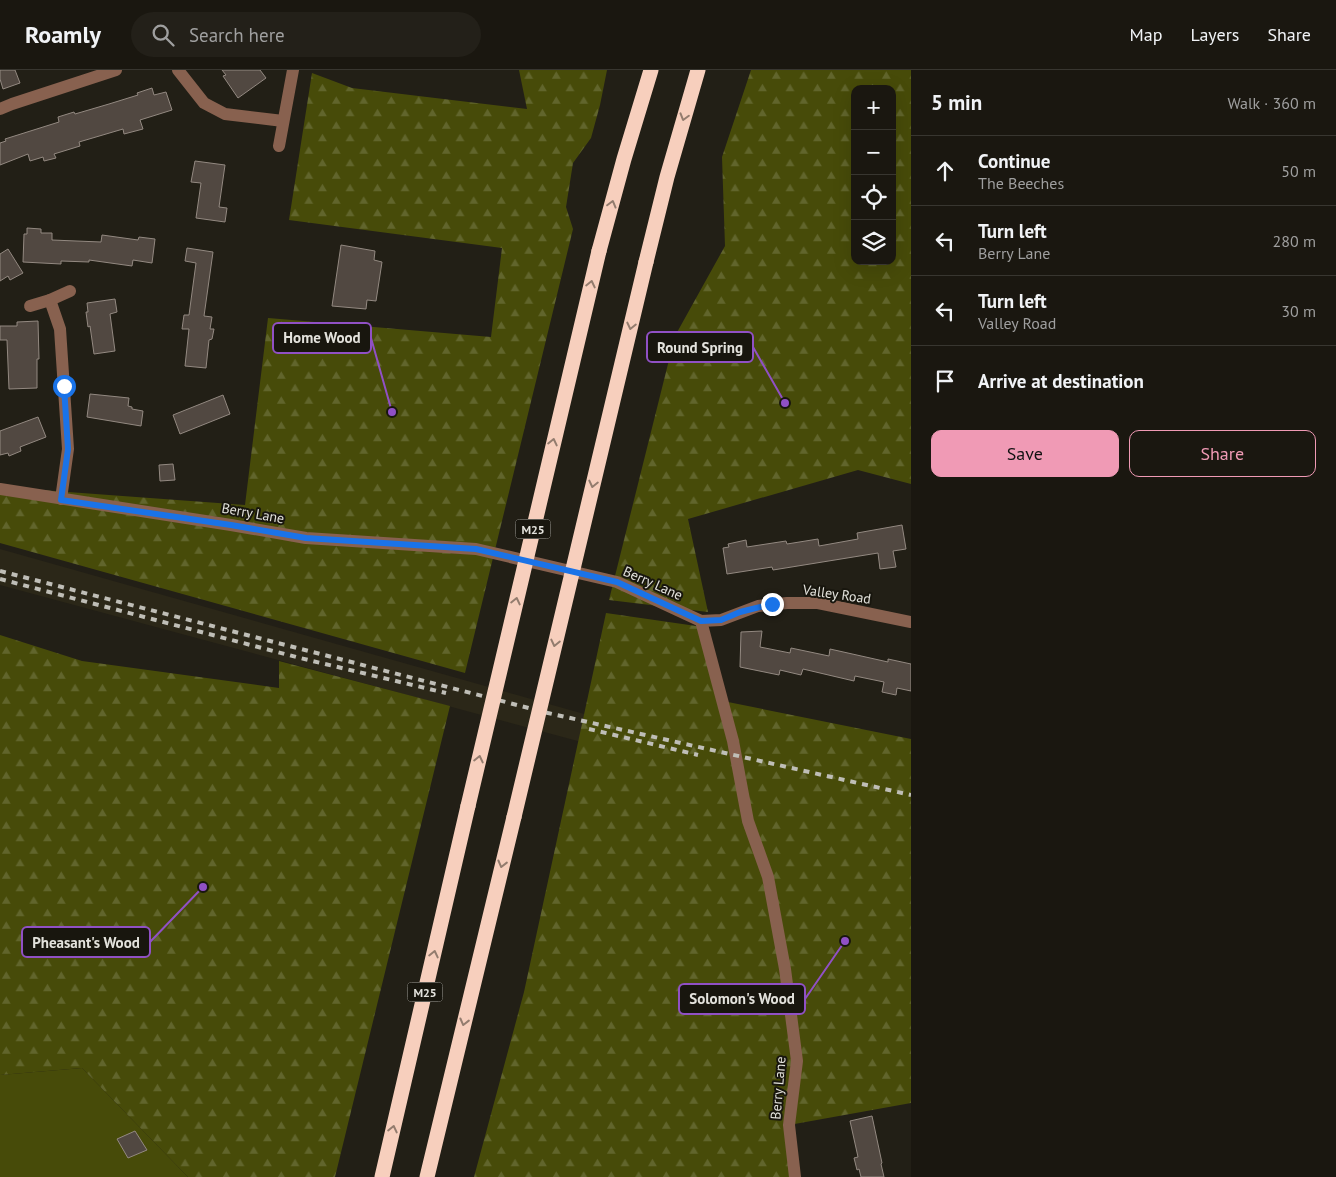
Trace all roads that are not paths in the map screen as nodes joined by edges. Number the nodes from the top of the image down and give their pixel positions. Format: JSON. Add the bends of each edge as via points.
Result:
{"nodes":[{"id":1,"x":116,"y":70,"type":"edge"},
{"id":2,"x":178,"y":70,"type":"edge"},
{"id":3,"x":294,"y":70,"type":"edge"},
{"id":4,"x":651,"y":70,"type":"edge"},
{"id":5,"x":698,"y":70,"type":"edge"},
{"id":6,"x":0,"y":110,"type":"edge"},
{"id":7,"x":283,"y":121,"type":"junction"},
{"id":8,"x":278,"y":146,"type":"dead end"},
{"id":9,"x":70,"y":291,"type":"dead end"},
{"id":10,"x":50,"y":300,"type":"junction"},
{"id":11,"x":30,"y":306,"type":"dead end"},
{"id":12,"x":0,"y":489,"type":"edge"},
{"id":13,"x":61,"y":500,"type":"junction"},
{"id":14,"x":701,"y":621,"type":"junction"},
{"id":15,"x":911,"y":622,"type":"edge"},
{"id":16,"x":382,"y":1177,"type":"edge"},
{"id":17,"x":427,"y":1177,"type":"edge"},
{"id":18,"x":795,"y":1177,"type":"edge"}],
"edges":[{"from":1,"to":6,"type":"street"},
{"from":2,"to":7,"type":"street","via":[[204,103],[225,114]]},
{"from":3,"to":7,"type":"street"},
{"from":16,"to":4,"type":"highway","number":"M25","one_way":true,"bridge":true,"via":[[599,251]]},
{"from":5,"to":17,"type":"highway","one_way":true,"bridge":true,"via":[[646,262]]},
{"from":7,"to":8,"type":"street"},
{"from":9,"to":10,"type":"street"},
{"from":10,"to":11,"type":"street"},
{"from":10,"to":13,"type":"street","via":[[60,329],[68,449]]},
{"from":12,"to":13,"type":"street","name":"Berry Lane"},
{"from":13,"to":14,"type":"street","name":"Berry Lane","via":[[306,538],[476,549],[617,582]]},
{"from":14,"to":15,"type":"street","name":"Valley Road","via":[[721,620],[758,606],[818,603]]},
{"from":14,"to":18,"type":"street","name":"Berry Lane","via":[[733,741],[748,821],[768,877],[784,969],[797,1061],[789,1125]]}]}
